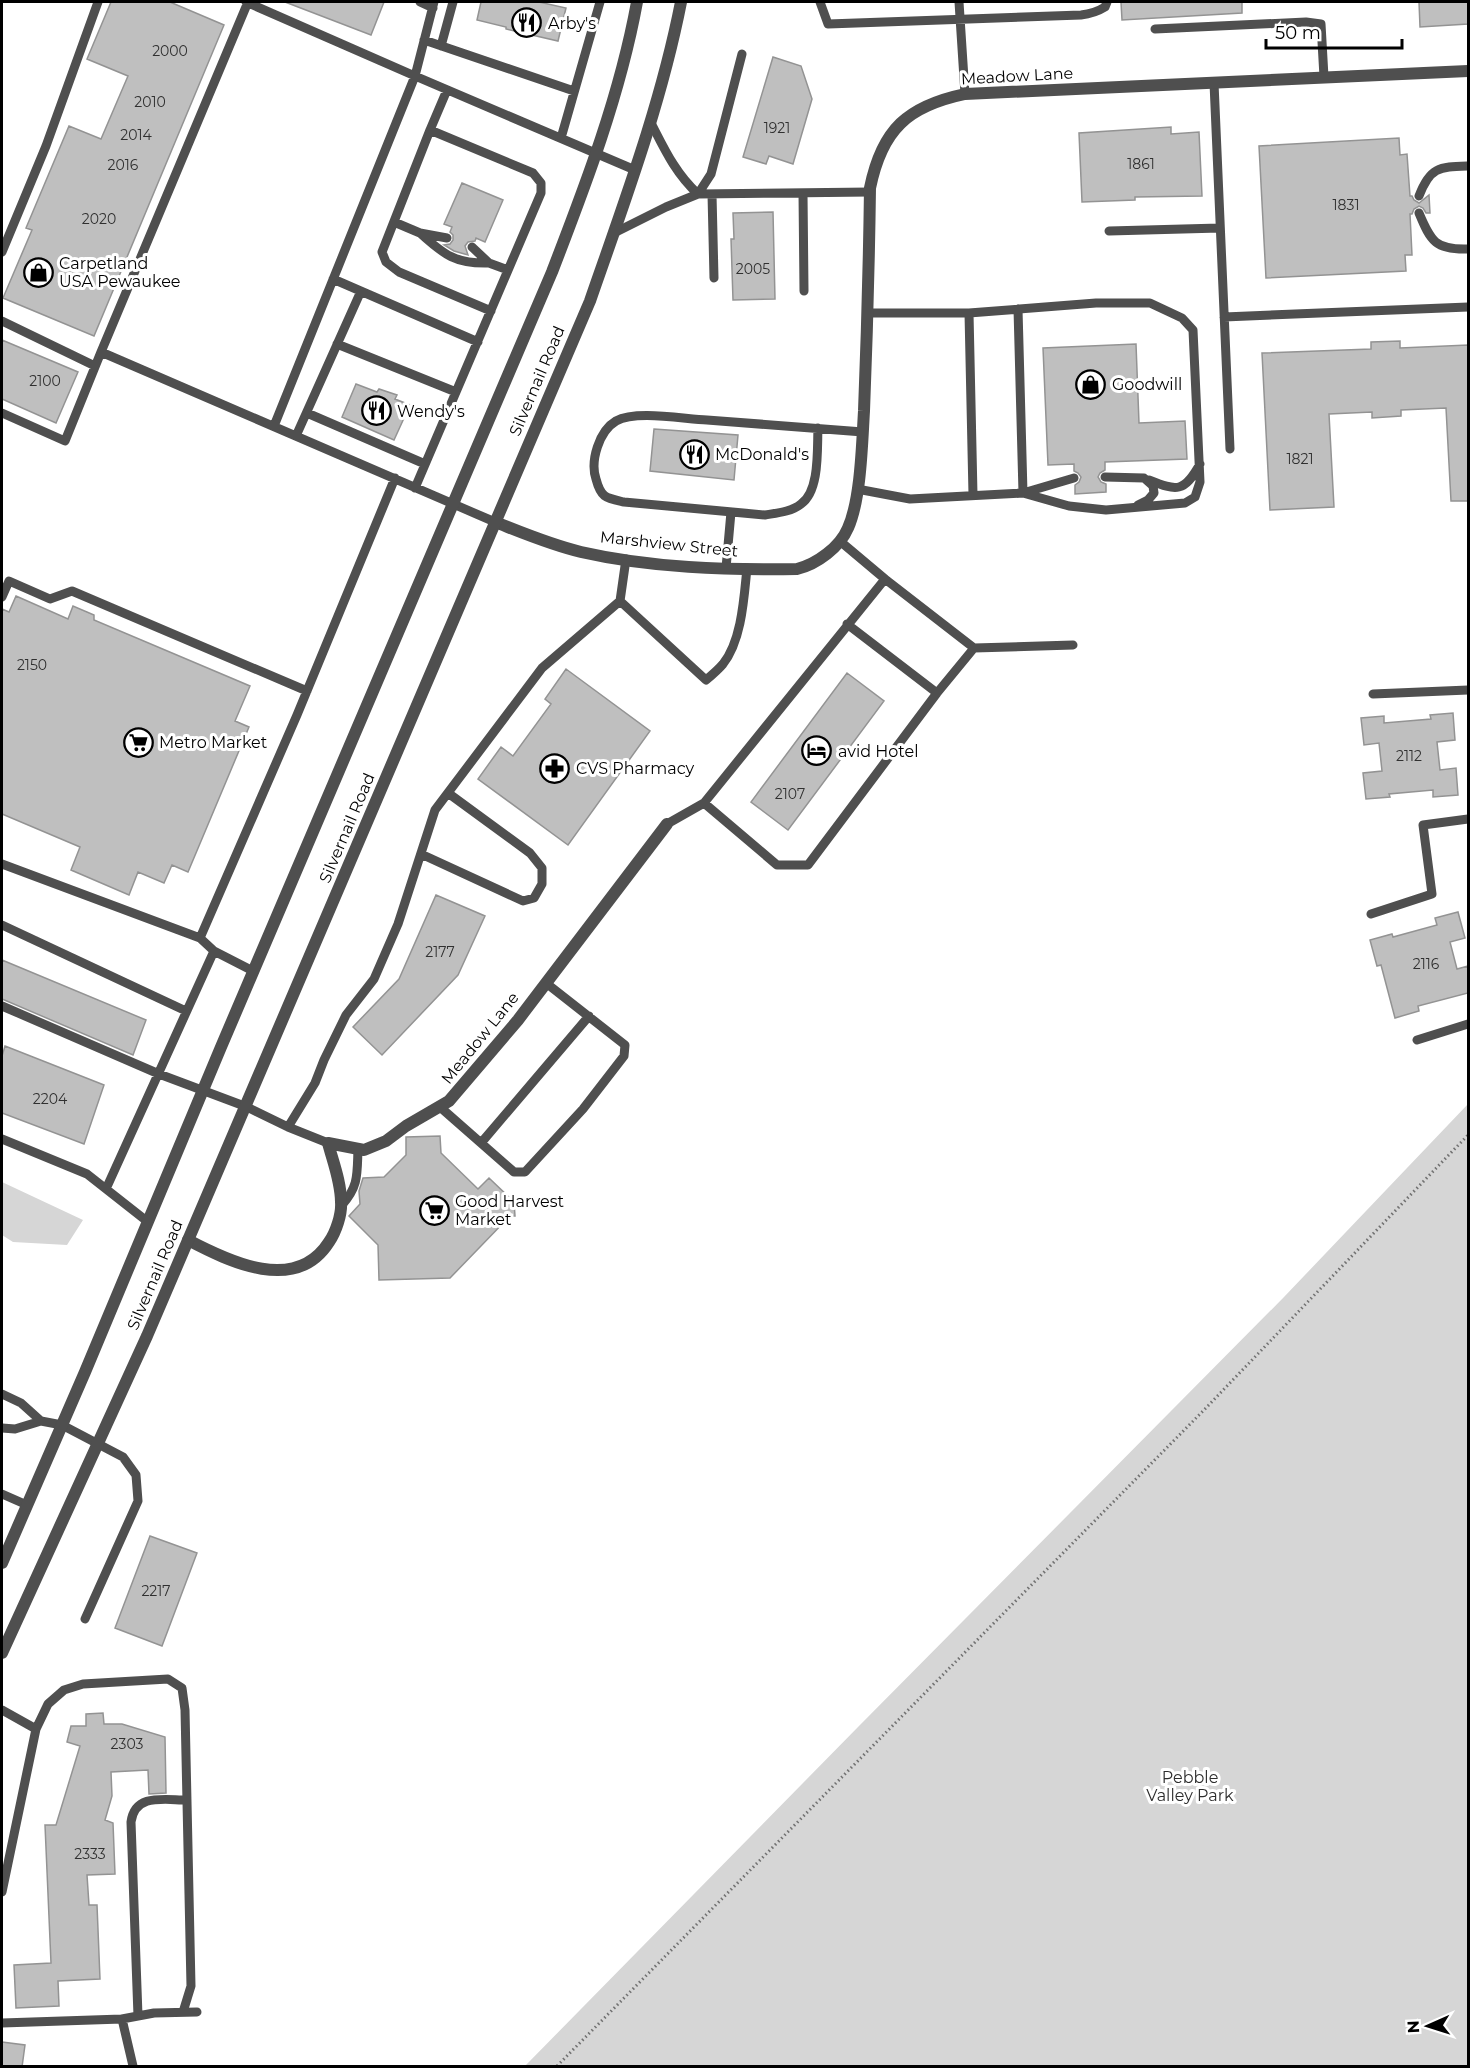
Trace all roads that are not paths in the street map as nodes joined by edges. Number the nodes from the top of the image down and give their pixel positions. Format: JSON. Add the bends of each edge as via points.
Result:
{"nodes":[{"id":1,"x":98,"y":2,"type":"edge"},
{"id":2,"x":247,"y":2,"type":"edge"},
{"id":3,"x":420,"y":2,"type":"edge"},
{"id":4,"x":453,"y":2,"type":"edge"},
{"id":5,"x":600,"y":2,"type":"edge"},
{"id":6,"x":637,"y":2,"type":"edge"},
{"id":7,"x":681,"y":2,"type":"edge"},
{"id":8,"x":820,"y":2,"type":"edge"},
{"id":9,"x":959,"y":2,"type":"edge"},
{"id":10,"x":1107,"y":2,"type":"edge"},
{"id":11,"x":433,"y":4,"type":"edge"},
{"id":12,"x":960,"y":20,"type":"junction"},
{"id":13,"x":1155,"y":29,"type":"dead end"},
{"id":14,"x":424,"y":40,"type":"junction"},
{"id":15,"x":441,"y":46,"type":"junction"},
{"id":16,"x":742,"y":54,"type":"dead end"},
{"id":17,"x":1468,"y":71,"type":"edge"},
{"id":18,"x":415,"y":76,"type":"junction"},
{"id":19,"x":1324,"y":77,"type":"junction"},
{"id":20,"x":1214,"y":82,"type":"junction"},
{"id":21,"x":447,"y":90,"type":"junction"},
{"id":22,"x":574,"y":91,"type":"junction"},
{"id":23,"x":965,"y":94,"type":"junction"},
{"id":24,"x":650,"y":121,"type":"junction"},
{"id":25,"x":430,"y":130,"type":"junction"},
{"id":26,"x":561,"y":138,"type":"junction"},
{"id":27,"x":597,"y":154,"type":"junction"},
{"id":28,"x":1468,"y":166,"type":"edge"},
{"id":29,"x":635,"y":170,"type":"junction"},
{"id":30,"x":870,"y":192,"type":"junction"},
{"id":31,"x":803,"y":193,"type":"junction"},
{"id":32,"x":698,"y":194,"type":"junction"},
{"id":33,"x":712,"y":194,"type":"junction"},
{"id":34,"x":1419,"y":196,"type":"dead end"},
{"id":35,"x":1419,"y":213,"type":"dead end"},
{"id":36,"x":394,"y":222,"type":"junction"},
{"id":37,"x":1220,"y":228,"type":"junction"},
{"id":38,"x":1110,"y":231,"type":"dead end"},
{"id":39,"x":614,"y":232,"type":"junction"},
{"id":40,"x":420,"y":233,"type":"junction"},
{"id":41,"x":447,"y":238,"type":"dead end"},
{"id":42,"x":472,"y":247,"type":"dead end"},
{"id":43,"x":1468,"y":249,"type":"edge"},
{"id":44,"x":2,"y":252,"type":"edge"},
{"id":45,"x":489,"y":262,"type":"junction"},
{"id":46,"x":508,"y":270,"type":"junction"},
{"id":47,"x":333,"y":279,"type":"junction"},
{"id":48,"x":714,"y":279,"type":"dead end"},
{"id":49,"x":361,"y":291,"type":"junction"},
{"id":50,"x":804,"y":291,"type":"dead end"},
{"id":51,"x":1468,"y":307,"type":"edge"},
{"id":52,"x":1018,"y":309,"type":"junction"},
{"id":53,"x":491,"y":311,"type":"junction"},
{"id":54,"x":867,"y":313,"type":"junction"},
{"id":55,"x":969,"y":313,"type":"junction"},
{"id":56,"x":1224,"y":317,"type":"junction"},
{"id":57,"x":2,"y":321,"type":"edge"},
{"id":58,"x":478,"y":342,"type":"junction"},
{"id":59,"x":337,"y":344,"type":"junction"},
{"id":60,"x":100,"y":352,"type":"junction"},
{"id":61,"x":95,"y":366,"type":"junction"},
{"id":62,"x":456,"y":392,"type":"junction"},
{"id":63,"x":2,"y":413,"type":"edge"},
{"id":64,"x":308,"y":413,"type":"junction"},
{"id":65,"x":274,"y":426,"type":"junction"},
{"id":66,"x":819,"y":428,"type":"junction"},
{"id":67,"x":863,"y":432,"type":"junction"},
{"id":68,"x":296,"y":436,"type":"junction"},
{"id":69,"x":1230,"y":449,"type":"dead end"},
{"id":70,"x":425,"y":464,"type":"junction"},
{"id":71,"x":1200,"y":464,"type":"junction"},
{"id":72,"x":1105,"y":477,"type":"dead end"},
{"id":73,"x":395,"y":478,"type":"junction"},
{"id":74,"x":1074,"y":478,"type":"dead end"},
{"id":75,"x":1144,"y":478,"type":"junction"},
{"id":76,"x":415,"y":488,"type":"junction"},
{"id":77,"x":857,"y":489,"type":"junction"},
{"id":78,"x":1023,"y":493,"type":"junction"},
{"id":79,"x":973,"y":495,"type":"junction"},
{"id":80,"x":453,"y":504,"type":"junction"},
{"id":81,"x":1132,"y":508,"type":"junction"},
{"id":82,"x":731,"y":512,"type":"junction"},
{"id":83,"x":495,"y":522,"type":"junction"},
{"id":84,"x":841,"y":542,"type":"junction"},
{"id":85,"x":626,"y":559,"type":"junction"},
{"id":86,"x":726,"y":567,"type":"junction"},
{"id":87,"x":747,"y":568,"type":"junction"},
{"id":88,"x":885,"y":579,"type":"junction"},
{"id":89,"x":2,"y":597,"type":"edge"},
{"id":90,"x":620,"y":601,"type":"junction"},
{"id":91,"x":847,"y":624,"type":"junction"},
{"id":92,"x":1073,"y":645,"type":"dead end"},
{"id":93,"x":974,"y":648,"type":"junction"},
{"id":94,"x":1468,"y":690,"type":"edge"},
{"id":95,"x":307,"y":691,"type":"junction"},
{"id":96,"x":937,"y":693,"type":"junction"},
{"id":97,"x":1373,"y":694,"type":"dead end"},
{"id":98,"x":448,"y":793,"type":"junction"},
{"id":99,"x":704,"y":803,"type":"junction"},
{"id":100,"x":1468,"y":819,"type":"edge"},
{"id":101,"x":667,"y":824,"type":"joint"},
{"id":102,"x":421,"y":854,"type":"junction"},
{"id":103,"x":2,"y":864,"type":"edge"},
{"id":104,"x":1371,"y":914,"type":"dead end"},
{"id":105,"x":2,"y":925,"type":"edge"},
{"id":106,"x":200,"y":938,"type":"junction"},
{"id":107,"x":214,"y":951,"type":"junction"},
{"id":108,"x":254,"y":971,"type":"junction"},
{"id":109,"x":546,"y":982,"type":"junction"},
{"id":110,"x":2,"y":1006,"type":"edge"},
{"id":111,"x":186,"y":1011,"type":"junction"},
{"id":112,"x":589,"y":1016,"type":"junction"},
{"id":113,"x":1468,"y":1024,"type":"edge"},
{"id":114,"x":1417,"y":1040,"type":"dead end"},
{"id":115,"x":159,"y":1074,"type":"junction"},
{"id":116,"x":203,"y":1089,"type":"junction"},
{"id":117,"x":246,"y":1107,"type":"junction"},
{"id":118,"x":440,"y":1107,"type":"junction"},
{"id":119,"x":288,"y":1127,"type":"junction"},
{"id":120,"x":2,"y":1139,"type":"edge"},
{"id":121,"x":328,"y":1143,"type":"junction"},
{"id":122,"x":481,"y":1143,"type":"junction"},
{"id":123,"x":358,"y":1149,"type":"junction"},
{"id":124,"x":106,"y":1190,"type":"junction"},
{"id":125,"x":342,"y":1205,"type":"junction"},
{"id":126,"x":148,"y":1222,"type":"junction"},
{"id":127,"x":188,"y":1240,"type":"junction"},
{"id":128,"x":2,"y":1394,"type":"edge"},
{"id":129,"x":41,"y":1421,"type":"junction"},
{"id":130,"x":62,"y":1425,"type":"junction"},
{"id":131,"x":2,"y":1428,"type":"edge"},
{"id":132,"x":97,"y":1444,"type":"junction"},
{"id":133,"x":2,"y":1494,"type":"edge"},
{"id":134,"x":27,"y":1504,"type":"junction"},
{"id":135,"x":2,"y":1563,"type":"edge"},
{"id":136,"x":85,"y":1619,"type":"dead end"},
{"id":137,"x":2,"y":1653,"type":"edge"},
{"id":138,"x":2,"y":1710,"type":"edge"},
{"id":139,"x":36,"y":1729,"type":"junction"},
{"id":140,"x":187,"y":1800,"type":"junction"},
{"id":141,"x":2,"y":1892,"type":"edge"},
{"id":142,"x":183,"y":2012,"type":"junction"},
{"id":143,"x":197,"y":2012,"type":"dead end"},
{"id":144,"x":138,"y":2016,"type":"junction"},
{"id":145,"x":122,"y":2019,"type":"junction"},
{"id":146,"x":2,"y":2023,"type":"edge"},
{"id":147,"x":133,"y":2067,"type":"edge"}],
"edges":[{"from":1,"to":44,"type":"lane","via":[[46,146]]},
{"from":2,"to":18,"type":"lane"},
{"from":2,"to":60,"type":"lane"},
{"from":3,"to":11,"type":"lane"},
{"from":4,"to":15,"type":"lane"},
{"from":5,"to":22,"type":"lane"},
{"from":6,"to":27,"type":"street","name":"Silvernail Road","via":[[620,79]]},
{"from":7,"to":24,"type":"street","name":"Silvernail Road"},
{"from":8,"to":12,"type":"lane","via":[[828,24]]},
{"from":9,"to":12,"type":"lane"},
{"from":10,"to":12,"type":"lane","via":[[1094,13]]},
{"from":11,"to":14,"type":"lane"},
{"from":12,"to":23,"type":"lane"},
{"from":13,"to":19,"type":"lane","via":[[1321,24]]},
{"from":14,"to":15,"type":"lane"},
{"from":14,"to":18,"type":"lane"},
{"from":15,"to":22,"type":"lane"},
{"from":16,"to":32,"type":"lane","via":[[711,174]]},
{"from":17,"to":19,"type":"street","name":"Meadow Lane"},
{"from":18,"to":21,"type":"lane"},
{"from":18,"to":47,"type":"lane"},
{"from":19,"to":20,"type":"street","name":"Meadow Lane"},
{"from":20,"to":23,"type":"street","name":"Meadow Lane"},
{"from":20,"to":37,"type":"lane"},
{"from":21,"to":25,"type":"lane"},
{"from":21,"to":26,"type":"lane"},
{"from":22,"to":26,"type":"lane"},
{"from":23,"to":30,"type":"street","name":"Meadow Lane","via":[[924,106],[902,121],[875,165]]},
{"from":24,"to":29,"type":"street","name":"Silvernail Road"},
{"from":24,"to":32,"type":"lane","via":[[671,164]]},
{"from":25,"to":36,"type":"lane"},
{"from":25,"to":46,"type":"lane","via":[[533,173],[541,183],[542,193]]},
{"from":26,"to":27,"type":"lane"},
{"from":27,"to":29,"type":"lane"},
{"from":27,"to":80,"type":"street","name":"Silvernail Road","via":[[552,272]]},
{"from":28,"to":34,"type":"lane","via":[[1438,169],[1426,178]]},
{"from":29,"to":39,"type":"street","name":"Silvernail Road"},
{"from":30,"to":31,"type":"lane"},
{"from":30,"to":54,"type":"street","name":"Meadow Lane"},
{"from":31,"to":33,"type":"lane"},
{"from":31,"to":50,"type":"lane"},
{"from":32,"to":33,"type":"lane"},
{"from":32,"to":39,"type":"lane"},
{"from":33,"to":48,"type":"lane"},
{"from":35,"to":43,"type":"lane","via":[[1427,234],[1437,243],[1450,250]]},
{"from":36,"to":40,"type":"lane"},
{"from":36,"to":53,"type":"lane","via":[[382,252],[386,262],[399,272]]},
{"from":37,"to":38,"type":"lane"},
{"from":37,"to":56,"type":"lane"},
{"from":39,"to":83,"type":"street","name":"Silvernail Road","via":[[590,301]]},
{"from":40,"to":41,"type":"lane"},
{"from":40,"to":45,"type":"lane","via":[[441,252],[468,263]]},
{"from":42,"to":45,"type":"lane"},
{"from":45,"to":46,"type":"lane"},
{"from":46,"to":53,"type":"lane"},
{"from":47,"to":49,"type":"lane"},
{"from":47,"to":65,"type":"lane"},
{"from":49,"to":58,"type":"lane"},
{"from":49,"to":59,"type":"lane"},
{"from":51,"to":56,"type":"lane"},
{"from":52,"to":55,"type":"lane"},
{"from":52,"to":71,"type":"lane","via":[[1150,303],[1182,318],[1193,330]]},
{"from":52,"to":78,"type":"lane"},
{"from":53,"to":58,"type":"lane"},
{"from":54,"to":55,"type":"lane"},
{"from":54,"to":67,"type":"street","name":"Meadow Lane"},
{"from":55,"to":79,"type":"lane"},
{"from":56,"to":69,"type":"lane"},
{"from":57,"to":61,"type":"lane"},
{"from":58,"to":62,"type":"lane"},
{"from":59,"to":62,"type":"lane"},
{"from":59,"to":64,"type":"lane"},
{"from":60,"to":61,"type":"lane"},
{"from":60,"to":65,"type":"lane"},
{"from":61,"to":63,"type":"lane","via":[[65,441]]},
{"from":62,"to":70,"type":"lane"},
{"from":64,"to":68,"type":"lane"},
{"from":64,"to":70,"type":"lane"},
{"from":65,"to":68,"type":"lane"},
{"from":66,"to":67,"type":"lane"},
{"from":66,"to":82,"type":"lane","via":[[815,482],[806,501],[785,512],[765,515]]},
{"from":66,"to":82,"type":"lane","via":[[644,416],[625,418],[606,431],[598,445],[594,466],[600,492],[607,498]]},
{"from":67,"to":77,"type":"street","name":"Meadow Lane"},
{"from":68,"to":73,"type":"lane"},
{"from":70,"to":76,"type":"lane"},
{"from":71,"to":75,"type":"lane","via":[[1191,481],[1180,488]]},
{"from":71,"to":81,"type":"lane","via":[[1195,497],[1185,503]]},
{"from":72,"to":75,"type":"lane"},
{"from":73,"to":76,"type":"lane"},
{"from":73,"to":95,"type":"lane"},
{"from":74,"to":78,"type":"lane"},
{"from":75,"to":81,"type":"lane","via":[[1153,486],[1154,494]]},
{"from":76,"to":80,"type":"lane"},
{"from":77,"to":79,"type":"lane","via":[[910,499]]},
{"from":77,"to":84,"type":"street","name":"Meadow Lane","via":[[849,526]]},
{"from":78,"to":79,"type":"lane"},
{"from":78,"to":81,"type":"lane","via":[[1069,506]]},
{"from":80,"to":83,"type":"lane"},
{"from":80,"to":108,"type":"street","name":"Silvernail Road"},
{"from":82,"to":86,"type":"lane"},
{"from":83,"to":85,"type":"street","name":"Marshview Street","via":[[564,547]]},
{"from":83,"to":117,"type":"street","name":"Silvernail Road"},
{"from":84,"to":87,"type":"street","name":"Marshview Street","via":[[809,566]]},
{"from":84,"to":88,"type":"lane"},
{"from":85,"to":86,"type":"street","name":"Marshview Street"},
{"from":85,"to":90,"type":"lane"},
{"from":86,"to":87,"type":"street","name":"Marshview Street"},
{"from":87,"to":90,"type":"lane","via":[[735,640],[725,662],[706,680]]},
{"from":88,"to":91,"type":"lane"},
{"from":88,"to":93,"type":"lane"},
{"from":89,"to":95,"type":"lane","via":[[9,581],[50,599],[72,591]]},
{"from":90,"to":98,"type":"lane","via":[[542,668]]},
{"from":91,"to":96,"type":"lane"},
{"from":91,"to":99,"type":"lane"},
{"from":92,"to":93,"type":"lane"},
{"from":93,"to":96,"type":"lane"},
{"from":94,"to":97,"type":"lane"},
{"from":95,"to":106,"type":"lane"},
{"from":96,"to":99,"type":"lane","via":[[808,865],[777,865]]},
{"from":98,"to":102,"type":"lane","via":[[435,810]]},
{"from":98,"to":102,"type":"lane","via":[[530,853],[542,868],[542,884],[534,898],[523,902]]},
{"from":99,"to":101,"type":"lane"},
{"from":100,"to":104,"type":"lane","via":[[1423,825],[1432,894]]},
{"from":101,"to":109,"type":"street","name":"Meadow Lane"},
{"from":102,"to":119,"type":"lane","via":[[374,980],[346,1015],[315,1083]]},
{"from":103,"to":106,"type":"lane"},
{"from":105,"to":111,"type":"lane"},
{"from":106,"to":107,"type":"lane"},
{"from":107,"to":108,"type":"lane"},
{"from":107,"to":111,"type":"lane"},
{"from":108,"to":116,"type":"street","name":"Silvernail Road"},
{"from":109,"to":112,"type":"lane"},
{"from":109,"to":118,"type":"street","name":"Meadow Lane","via":[[518,1020]]},
{"from":110,"to":115,"type":"lane"},
{"from":111,"to":115,"type":"lane"},
{"from":112,"to":122,"type":"lane"},
{"from":112,"to":122,"type":"lane","via":[[625,1046],[624,1056],[583,1109],[525,1172],[514,1172]]},
{"from":113,"to":114,"type":"lane"},
{"from":115,"to":116,"type":"lane"},
{"from":115,"to":124,"type":"lane"},
{"from":116,"to":117,"type":"lane"},
{"from":116,"to":126,"type":"street","name":"Silvernail Road"},
{"from":117,"to":119,"type":"lane"},
{"from":117,"to":127,"type":"street","name":"Silvernail Road"},
{"from":118,"to":122,"type":"lane"},
{"from":118,"to":123,"type":"street","name":"Meadow Lane","via":[[386,1141]]},
{"from":119,"to":121,"type":"lane"},
{"from":120,"to":124,"type":"lane","via":[[87,1174]]},
{"from":121,"to":123,"type":"street","name":"Meadow Lane"},
{"from":121,"to":125,"type":"street"},
{"from":123,"to":125,"type":"lane","via":[[352,1193]]},
{"from":124,"to":126,"type":"lane"},
{"from":125,"to":127,"type":"street","via":[[333,1236],[322,1253],[313,1261],[294,1267],[273,1271],[227,1261]]},
{"from":126,"to":130,"type":"street","name":"Silvernail Road"},
{"from":127,"to":132,"type":"street","name":"Silvernail Road"},
{"from":128,"to":129,"type":"lane","via":[[21,1403]]},
{"from":129,"to":130,"type":"lane"},
{"from":129,"to":131,"type":"lane","via":[[15,1429]]},
{"from":130,"to":132,"type":"lane"},
{"from":130,"to":134,"type":"street","name":"Silvernail Road"},
{"from":132,"to":136,"type":"lane","via":[[123,1457],[136,1475],[138,1500]]},
{"from":132,"to":137,"type":"street","name":"Silvernail Road"},
{"from":133,"to":134,"type":"lane"},
{"from":134,"to":135,"type":"street","name":"Silvernail Road"},
{"from":138,"to":139,"type":"lane"},
{"from":139,"to":140,"type":"lane","via":[[48,1704],[64,1690],[83,1684],[168,1679],[182,1688]]},
{"from":139,"to":141,"type":"lane"},
{"from":140,"to":142,"type":"lane","via":[[191,1986]]},
{"from":140,"to":144,"type":"lane","via":[[150,1800],[133,1810]]},
{"from":142,"to":143,"type":"lane"},
{"from":142,"to":144,"type":"lane"},
{"from":144,"to":145,"type":"lane"},
{"from":145,"to":146,"type":"lane"},
{"from":145,"to":147,"type":"lane"}]}
